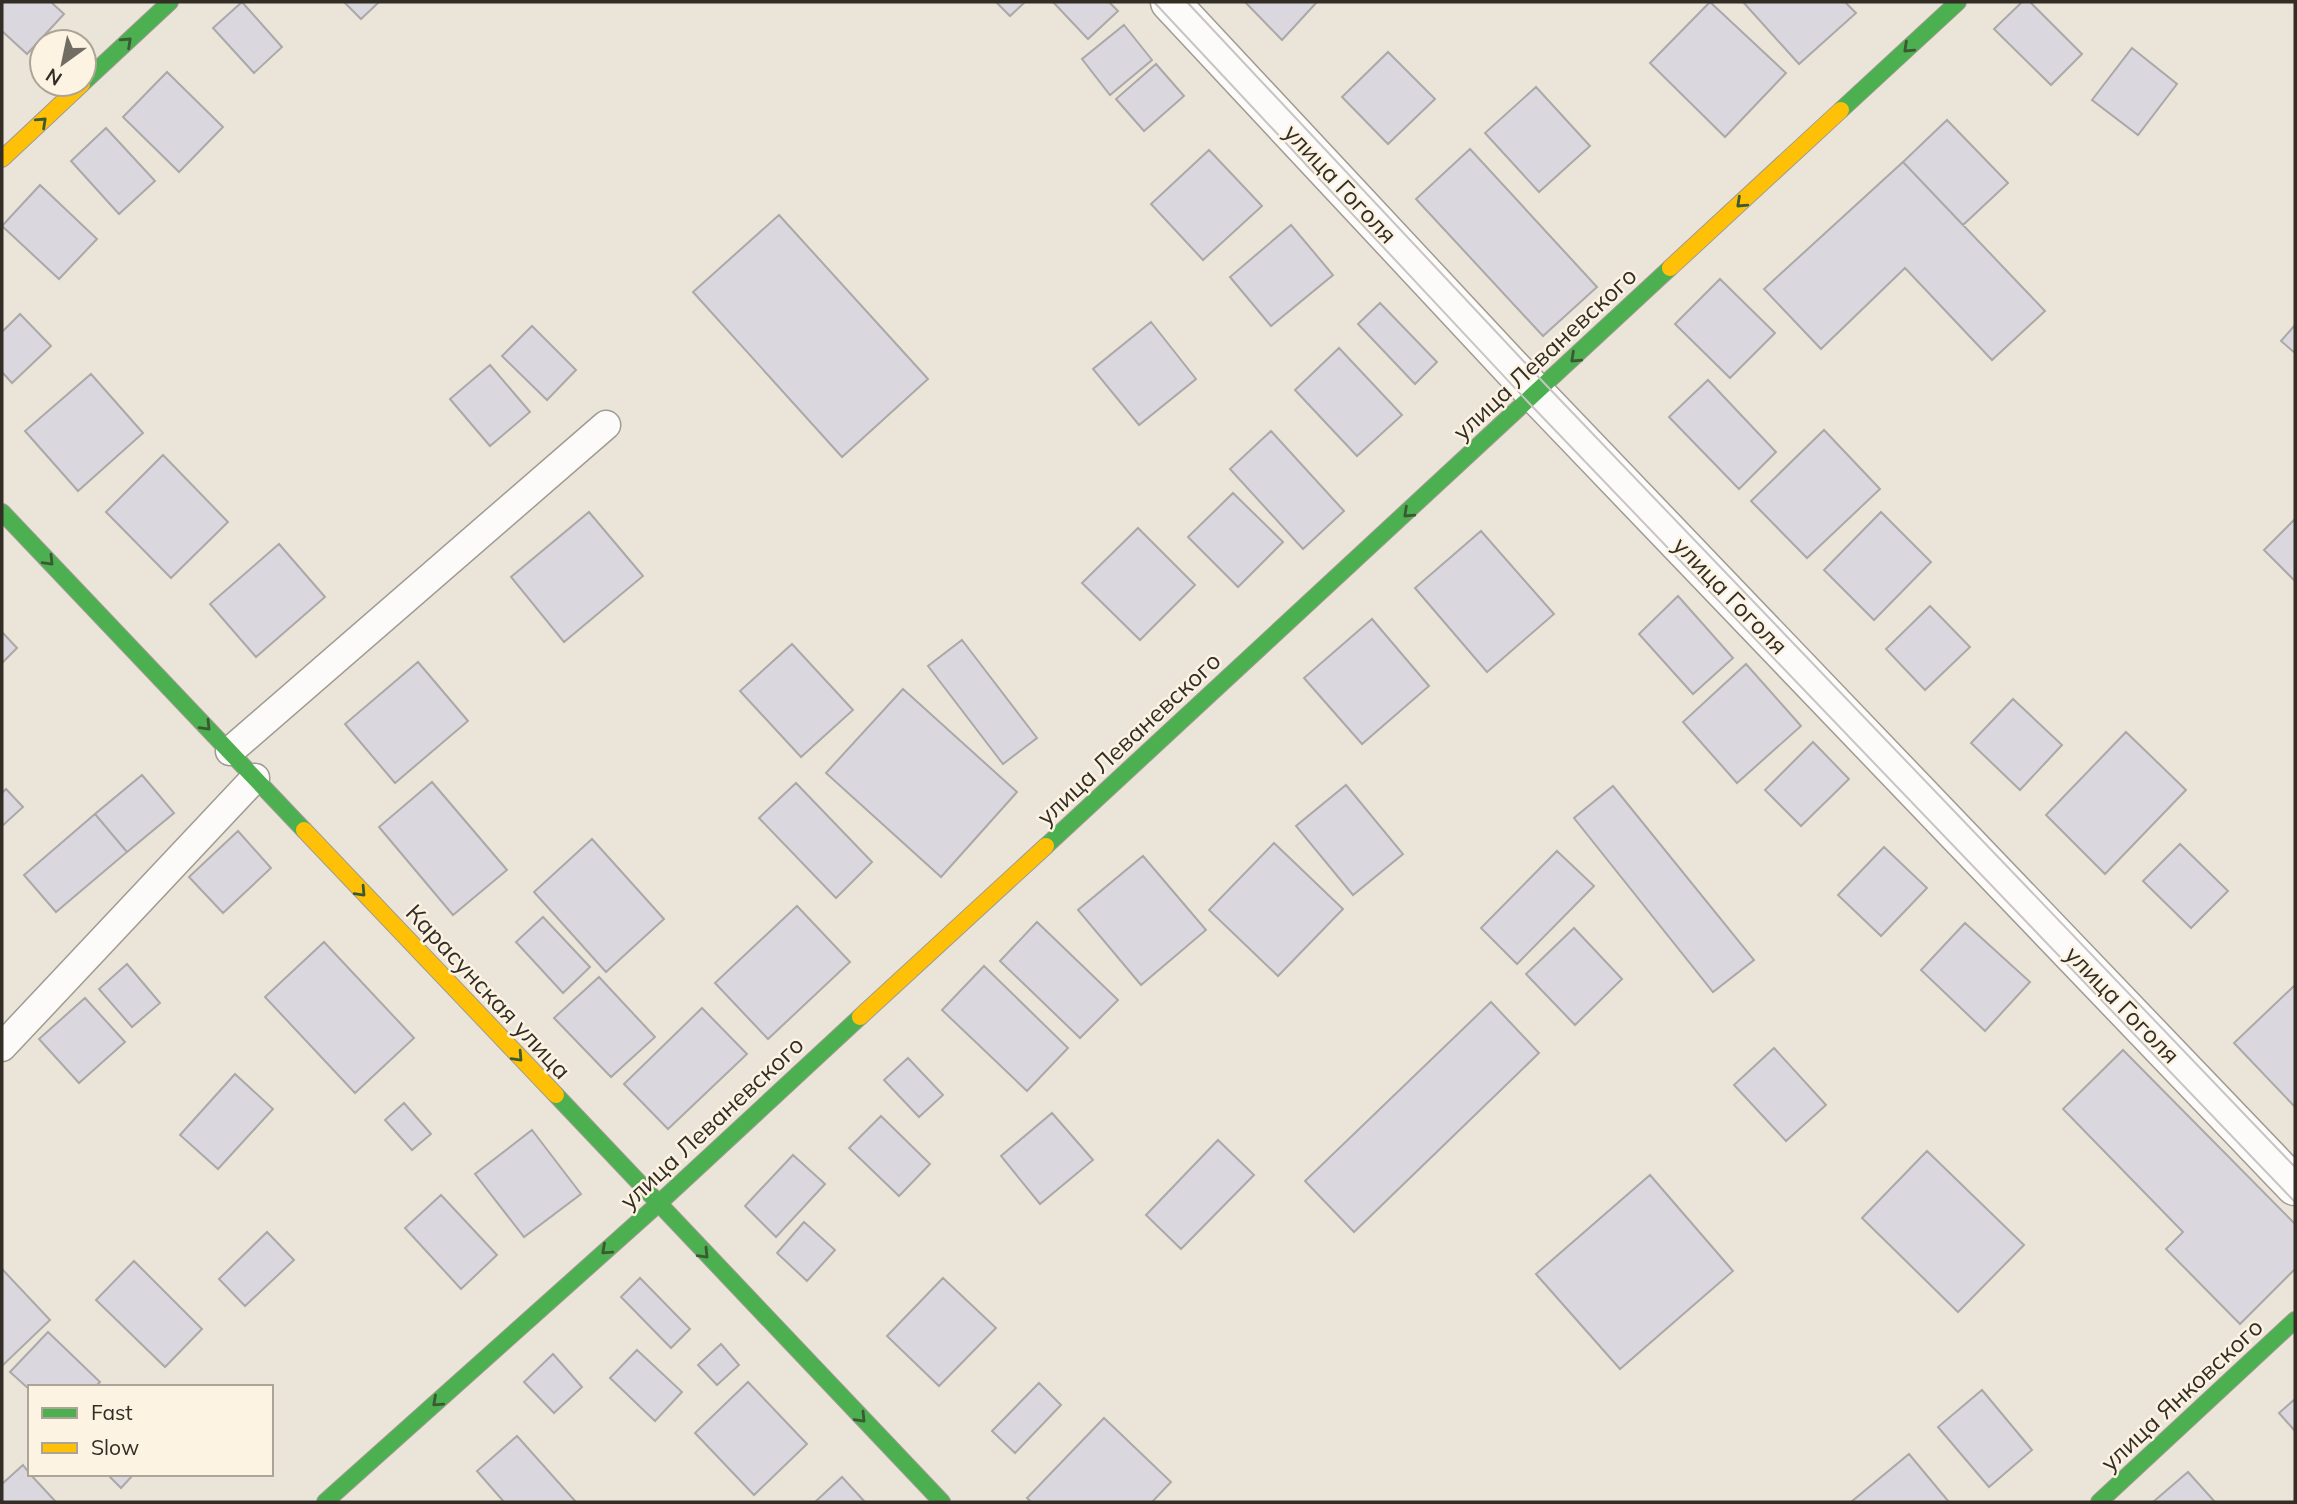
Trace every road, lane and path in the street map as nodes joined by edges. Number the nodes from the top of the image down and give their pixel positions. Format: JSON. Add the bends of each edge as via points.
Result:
{"nodes":[{"id":1,"x":170,"y":2,"type":"edge"},
{"id":2,"x":1170,"y":2,"type":"edge"},
{"id":3,"x":1958,"y":2,"type":"edge"},
{"id":4,"x":98,"y":69,"type":"edge"},
{"id":5,"x":67,"y":98,"type":"edge"},
{"id":6,"x":2,"y":159,"type":"edge"},
{"id":7,"x":1536,"y":394,"type":"junction"},
{"id":8,"x":606,"y":425,"type":"dead end"},
{"id":9,"x":2,"y":512,"type":"edge"},
{"id":10,"x":230,"y":751,"type":"junction"},
{"id":11,"x":255,"y":778,"type":"junction"},
{"id":12,"x":2,"y":1047,"type":"edge"},
{"id":13,"x":2295,"y":1186,"type":"edge"},
{"id":14,"x":657,"y":1205,"type":"junction"},
{"id":15,"x":2295,"y":1320,"type":"edge"},
{"id":16,"x":325,"y":1502,"type":"edge"},
{"id":17,"x":942,"y":1502,"type":"edge"},
{"id":18,"x":2099,"y":1502,"type":"edge"}],
"edges":[{"from":4,"to":1,"type":"street","one_way":true},
{"from":2,"to":7,"type":"street","name":"улица Гоголя"},
{"from":3,"to":7,"type":"street","name":"улица Леваневского","one_way":true},
{"from":6,"to":5,"type":"street","one_way":true},
{"from":7,"to":13,"type":"street","name":"улица Гоголя"},
{"from":7,"to":14,"type":"street","name":"улица Леваневского","one_way":true},
{"from":8,"to":10,"type":"lane"},
{"from":9,"to":10,"type":"street","name":"Карасунская улица","one_way":true},
{"from":10,"to":11,"type":"street","name":"Карасунская улица"},
{"from":11,"to":12,"type":"lane"},
{"from":11,"to":14,"type":"street","name":"Карасунская улица","one_way":true},
{"from":14,"to":16,"type":"street","name":"улица Леваневского","one_way":true},
{"from":14,"to":17,"type":"street","name":"Карасунская улица","one_way":true},
{"from":15,"to":18,"type":"street","name":"улица Янковского"}]}
